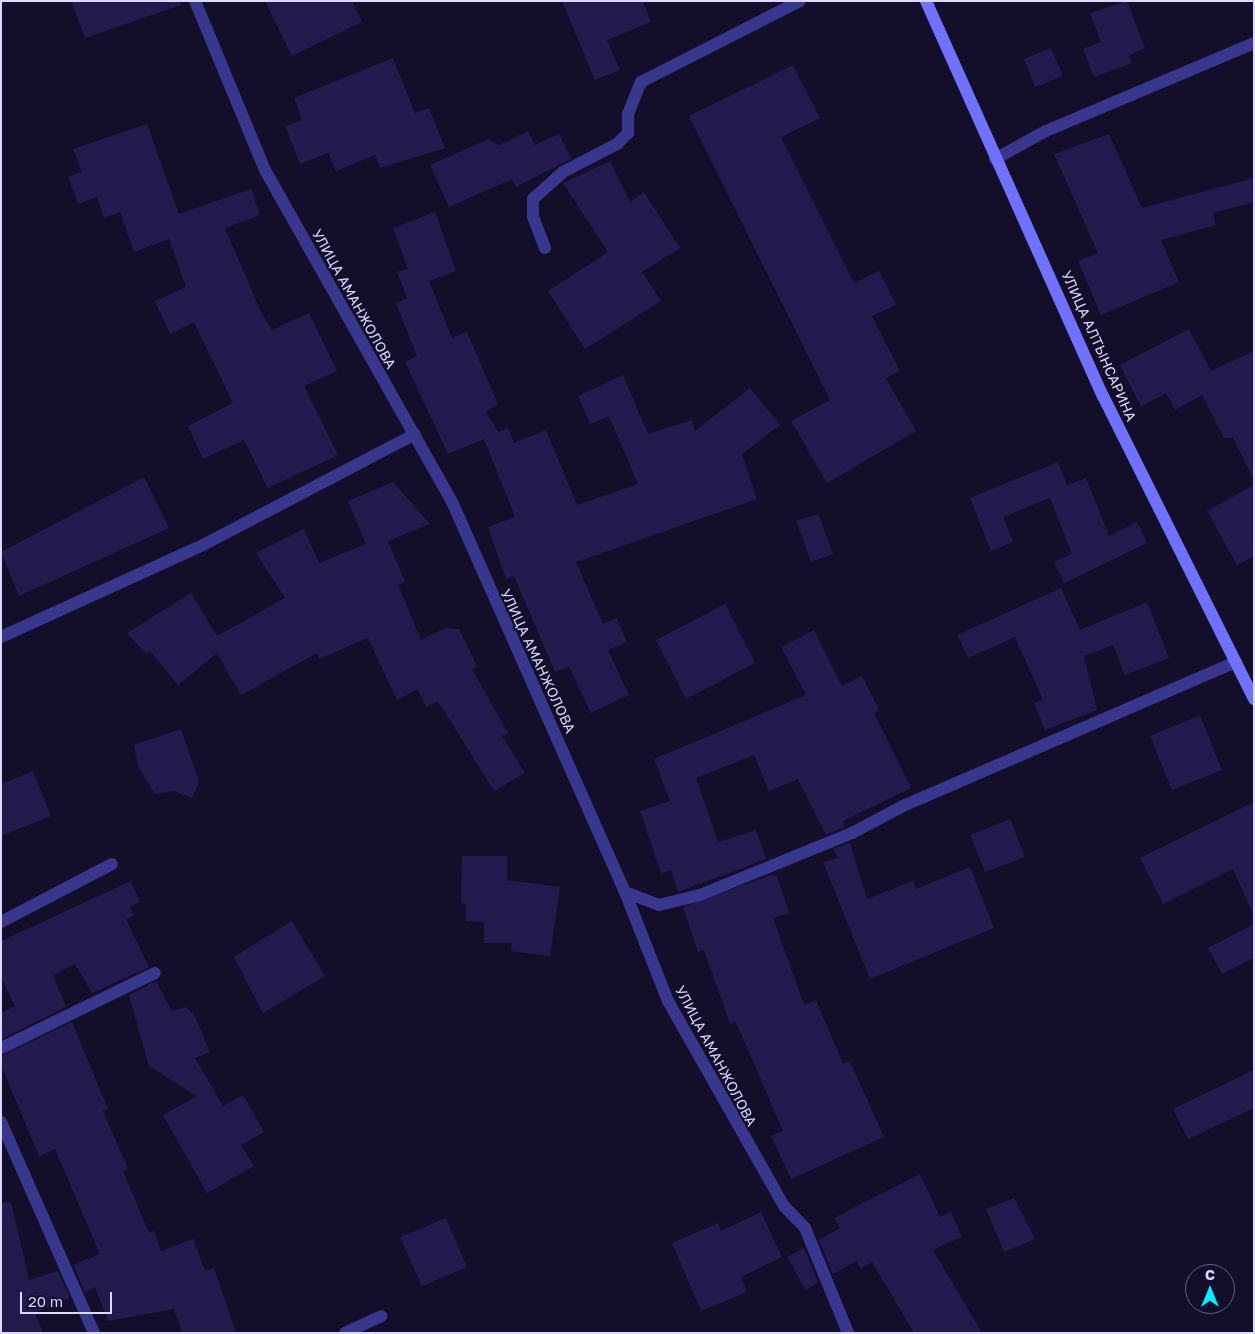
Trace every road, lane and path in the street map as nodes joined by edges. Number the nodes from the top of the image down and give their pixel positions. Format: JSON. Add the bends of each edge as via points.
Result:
{"nodes":[{"id":1,"x":195,"y":1,"type":"edge"},
{"id":2,"x":800,"y":1,"type":"edge"},
{"id":3,"x":926,"y":1,"type":"edge"},
{"id":4,"x":1254,"y":43,"type":"edge"},
{"id":5,"x":995,"y":159,"type":"junction"},
{"id":6,"x":545,"y":248,"type":"dead end"},
{"id":7,"x":415,"y":434,"type":"junction"},
{"id":8,"x":1,"y":637,"type":"edge"},
{"id":9,"x":1236,"y":662,"type":"junction"},
{"id":10,"x":1254,"y":699,"type":"edge"},
{"id":11,"x":112,"y":864,"type":"dead end"},
{"id":12,"x":625,"y":892,"type":"junction"},
{"id":13,"x":1,"y":922,"type":"edge"},
{"id":14,"x":155,"y":973,"type":"dead end"},
{"id":15,"x":1,"y":1048,"type":"edge"},
{"id":16,"x":1,"y":1122,"type":"edge"},
{"id":17,"x":381,"y":1316,"type":"dead end"},
{"id":18,"x":94,"y":1333,"type":"edge"},
{"id":19,"x":345,"y":1333,"type":"edge"},
{"id":20,"x":848,"y":1333,"type":"edge"}],
"edges":[{"from":1,"to":7,"type":"street","name":"УЛИЦА АМАНЖОЛОВА","via":[[265,170]]},
{"from":2,"to":6,"type":"street","via":[[642,82],[628,114],[628,133],[618,144],[563,172],[533,199],[533,217]]},
{"from":3,"to":5,"type":"street","name":"УЛИЦА АЛТЫНСАРИНА"},
{"from":4,"to":5,"type":"street","via":[[1046,131]]},
{"from":5,"to":9,"type":"street","name":"УЛИЦА АЛТЫНСАРИНА","via":[[1104,396]]},
{"from":7,"to":8,"type":"street","via":[[203,545]]},
{"from":7,"to":12,"type":"street","name":"УЛИЦА АМАНЖОЛОВА","via":[[453,504]]},
{"from":9,"to":10,"type":"street","name":"УЛИЦА АЛТЫНСАРИНА"},
{"from":9,"to":12,"type":"street","via":[[819,847],[700,895],[659,905]]},
{"from":11,"to":13,"type":"street"},
{"from":12,"to":20,"type":"street","name":"УЛИЦА АМАНЖОЛОВА","via":[[668,1001],[784,1206],[805,1228]]},
{"from":14,"to":15,"type":"street"},
{"from":16,"to":18,"type":"street"},
{"from":17,"to":19,"type":"street"}]}
